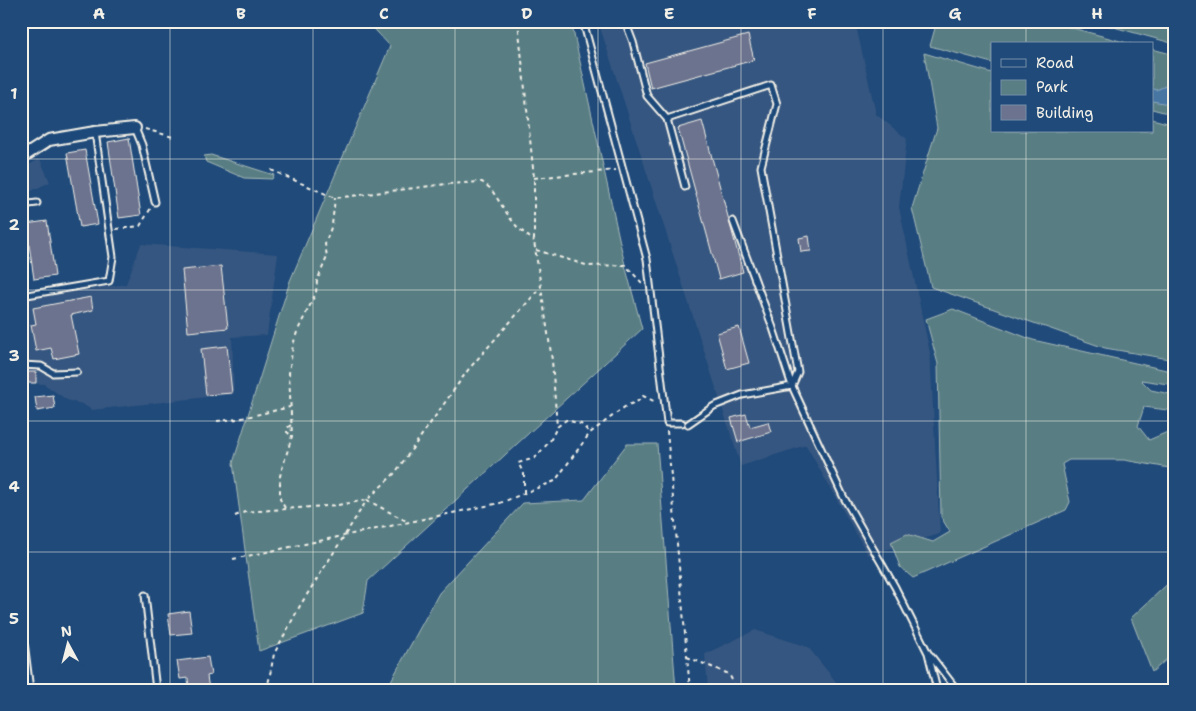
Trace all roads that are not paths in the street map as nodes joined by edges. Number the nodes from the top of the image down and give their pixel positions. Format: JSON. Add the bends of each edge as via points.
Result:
{"nodes":[{"id":1,"x":583,"y":21,"type":"edge"},
{"id":2,"x":625,"y":21,"type":"edge"},
{"id":3,"x":667,"y":119,"type":"junction"},
{"id":4,"x":135,"y":128,"type":"joint"},
{"id":5,"x":95,"y":132,"type":"junction"},
{"id":6,"x":21,"y":158,"type":"edge"},
{"id":7,"x":685,"y":187,"type":"dead end"},
{"id":8,"x":155,"y":202,"type":"road end"},
{"id":9,"x":38,"y":203,"type":"dead end"},
{"id":10,"x":21,"y":205,"type":"edge"},
{"id":11,"x":733,"y":221,"type":"dead end"},
{"id":12,"x":21,"y":296,"type":"edge"},
{"id":13,"x":21,"y":365,"type":"edge"},
{"id":14,"x":77,"y":372,"type":"dead end"},
{"id":15,"x":792,"y":386,"type":"junction"},
{"id":16,"x":682,"y":423,"type":"dead end"},
{"id":17,"x":688,"y":424,"type":"dead end"},
{"id":18,"x":145,"y":595,"type":"dead end"},
{"id":19,"x":22,"y":626,"type":"edge"},
{"id":20,"x":928,"y":653,"type":"junction"},
{"id":21,"x":30,"y":690,"type":"edge"},
{"id":22,"x":156,"y":690,"type":"edge"},
{"id":23,"x":937,"y":690,"type":"edge"},
{"id":24,"x":958,"y":690,"type":"edge"}],
"edges":[{"from":1,"to":16,"type":"lane","via":[[647,260],[667,423]]},
{"from":2,"to":3,"type":"lane","via":[[647,96]]},
{"from":3,"to":7,"type":"lane"},
{"from":3,"to":15,"type":"lane","via":[[771,85],[777,104],[761,167],[798,372]]},
{"from":4,"to":5,"type":"street"},
{"from":4,"to":8,"type":"lane"},
{"from":5,"to":6,"type":"street","via":[[49,140]]},
{"from":5,"to":12,"type":"lane","via":[[113,257],[109,281]]},
{"from":9,"to":10,"type":"lane"},
{"from":11,"to":15,"type":"lane"},
{"from":13,"to":14,"type":"lane","via":[[41,366],[53,373]]},
{"from":15,"to":17,"type":"lane","via":[[742,395],[714,406]]},
{"from":15,"to":20,"type":"lane","via":[[843,496]]},
{"from":18,"to":22,"type":"lane"},
{"from":19,"to":21,"type":"lane"},
{"from":20,"to":23,"type":"lane"},
{"from":20,"to":24,"type":"lane"}]}
